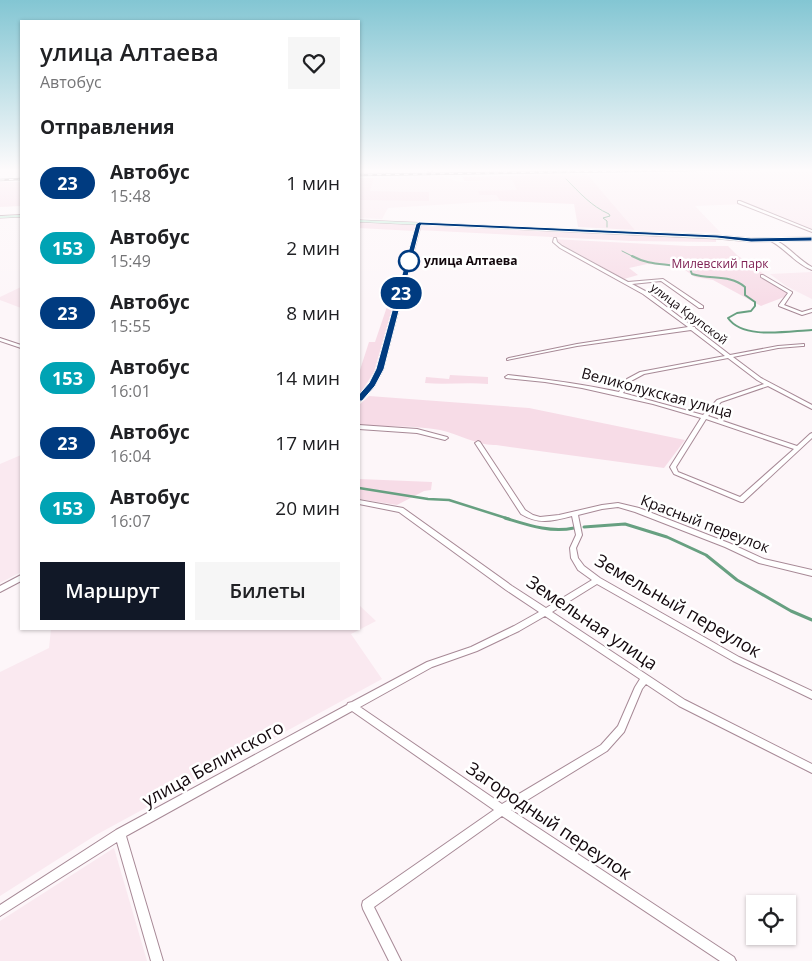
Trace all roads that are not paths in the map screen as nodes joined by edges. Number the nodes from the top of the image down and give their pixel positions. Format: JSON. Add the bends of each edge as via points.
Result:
{"nodes":[{"id":1,"x":769,"y":214,"type":"edge"},
{"id":2,"x":20,"y":216,"type":"edge"},
{"id":3,"x":0,"y":217,"type":"edge"},
{"id":4,"x":360,"y":221,"type":"edge"},
{"id":5,"x":419,"y":224,"type":"junction"},
{"id":6,"x":812,"y":231,"type":"edge"},
{"id":7,"x":812,"y":237,"type":"edge"},
{"id":8,"x":750,"y":238,"type":"junction"},
{"id":9,"x":555,"y":239,"type":"dead end"},
{"id":10,"x":772,"y":240,"type":"junction"},
{"id":11,"x":812,"y":269,"type":"edge"},
{"id":12,"x":762,"y":276,"type":"dead end"},
{"id":13,"x":628,"y":284,"type":"junction"},
{"id":14,"x":701,"y":307,"type":"dead end"},
{"id":15,"x":812,"y":310,"type":"edge"},
{"id":16,"x":693,"y":328,"type":"junction"},
{"id":17,"x":0,"y":339,"type":"edge"},
{"id":18,"x":802,"y":345,"type":"dead end"},
{"id":19,"x":20,"y":347,"type":"edge"},
{"id":20,"x":728,"y":356,"type":"junction"},
{"id":21,"x":509,"y":359,"type":"dead end"},
{"id":22,"x":508,"y":377,"type":"dead end"},
{"id":23,"x":768,"y":384,"type":"junction"},
{"id":24,"x":620,"y":394,"type":"junction"},
{"id":25,"x":360,"y":398,"type":"edge"},
{"id":26,"x":812,"y":407,"type":"edge"},
{"id":27,"x":705,"y":416,"type":"junction"},
{"id":28,"x":360,"y":427,"type":"edge"},
{"id":29,"x":812,"y":435,"type":"edge"},
{"id":30,"x":445,"y":438,"type":"dead end"},
{"id":31,"x":478,"y":443,"type":"dead end"},
{"id":32,"x":798,"y":448,"type":"junction"},
{"id":33,"x":360,"y":502,"type":"edge"},
{"id":34,"x":575,"y":514,"type":"junction"},
{"id":35,"x":812,"y":573,"type":"edge"},
{"id":36,"x":20,"y":579,"type":"edge"},
{"id":37,"x":597,"y":580,"type":"junction"},
{"id":38,"x":0,"y":589,"type":"edge"},
{"id":39,"x":548,"y":613,"type":"junction"},
{"id":40,"x":646,"y":679,"type":"junction"},
{"id":41,"x":812,"y":695,"type":"edge"},
{"id":42,"x":351,"y":706,"type":"junction"},
{"id":43,"x":812,"y":769,"type":"edge"},
{"id":44,"x":502,"y":810,"type":"junction"},
{"id":45,"x":120,"y":834,"type":"junction"},
{"id":46,"x":0,"y":911,"type":"edge"},
{"id":47,"x":157,"y":961,"type":"edge"},
{"id":48,"x":396,"y":961,"type":"edge"},
{"id":49,"x":730,"y":961,"type":"edge"}],
"edges":[{"from":1,"to":6,"type":"street"},
{"from":2,"to":3,"type":"main road"},
{"from":4,"to":5,"type":"main road"},
{"from":5,"to":8,"type":"main road"},
{"from":5,"to":25,"type":"street","via":[[380,369]]},
{"from":7,"to":8,"type":"main road"},
{"from":7,"to":10,"type":"main road"},
{"from":8,"to":10,"type":"main road"},
{"from":9,"to":13,"type":"street","name":"улица Крупской","via":[[561,247]]},
{"from":10,"to":11,"type":"street"},
{"from":12,"to":15,"type":"street","via":[[790,293],[781,304],[802,314]]},
{"from":13,"to":14,"type":"street","via":[[662,280]]},
{"from":13,"to":16,"type":"street","name":"улица Крупской"},
{"from":16,"to":20,"type":"street","name":"улица Крупской"},
{"from":16,"to":21,"type":"street","via":[[577,345]]},
{"from":17,"to":19,"type":"street"},
{"from":18,"to":20,"type":"street"},
{"from":20,"to":23,"type":"street","name":"улица Крупской"},
{"from":20,"to":24,"type":"street","via":[[642,373],[629,380]]},
{"from":22,"to":24,"type":"street","name":"Великолукская улица","via":[[548,379]]},
{"from":23,"to":26,"type":"street","name":"улица Крупской"},
{"from":23,"to":27,"type":"street","via":[[719,401]]},
{"from":24,"to":27,"type":"street","name":"Великолукская улица"},
{"from":27,"to":32,"type":"street","name":"Великолукская улица"},
{"from":27,"to":32,"type":"street","via":[[673,467],[676,473],[741,500]]},
{"from":28,"to":30,"type":"street","via":[[416,431]]},
{"from":29,"to":32,"type":"street"},
{"from":31,"to":34,"type":"street","name":"Красный переулок","via":[[528,516],[540,518]]},
{"from":33,"to":39,"type":"street","name":"Земельная улица","via":[[400,510]]},
{"from":34,"to":35,"type":"street","name":"Красный переулок","via":[[618,505],[762,561]]},
{"from":34,"to":37,"type":"street","name":"Земельный переулок","via":[[579,535],[574,548],[575,558],[581,568]]},
{"from":36,"to":38,"type":"street"},
{"from":37,"to":39,"type":"street","name":"улица Белинского"},
{"from":37,"to":41,"type":"street","name":"Земельный переулок","via":[[736,659]]},
{"from":39,"to":40,"type":"street","name":"Земельная улица"},
{"from":39,"to":42,"type":"street","name":"улица Белинского","via":[[462,656],[430,664]]},
{"from":40,"to":43,"type":"street","name":"Земельная улица","via":[[682,703]]},
{"from":40,"to":44,"type":"street","via":[[639,687],[621,729],[604,748]]},
{"from":42,"to":44,"type":"street","name":"Загородный переулок"},
{"from":42,"to":45,"type":"street","name":"улица Белинского"},
{"from":44,"to":48,"type":"street","via":[[367,905]]},
{"from":44,"to":49,"type":"street","name":"Загородный переулок"},
{"from":45,"to":46,"type":"street","name":"улица Белинского"},
{"from":45,"to":47,"type":"street"}]}
